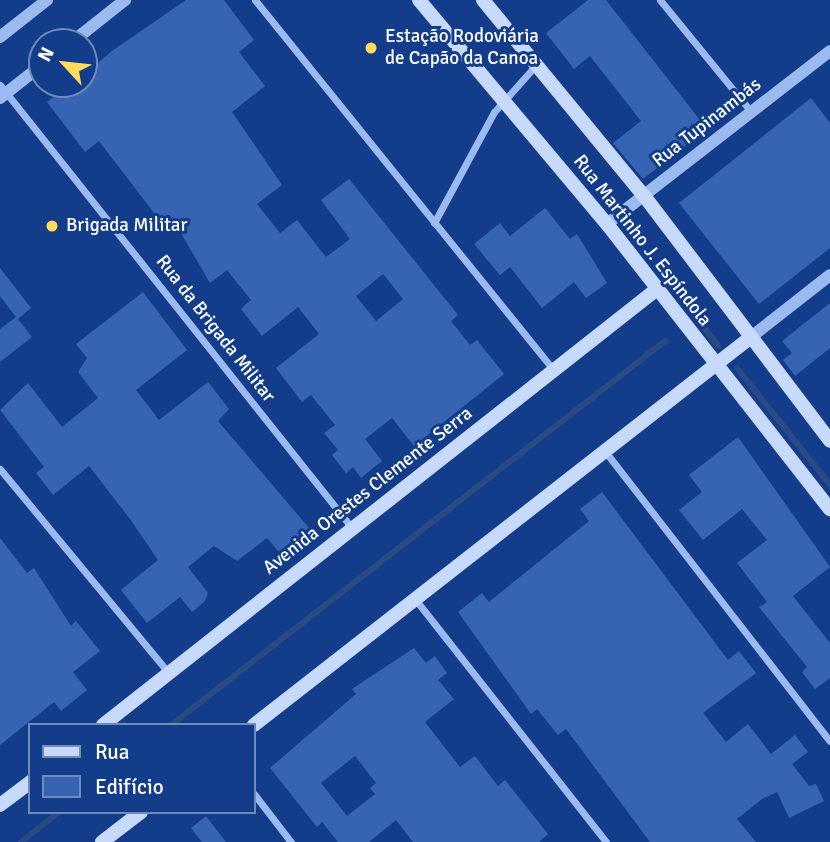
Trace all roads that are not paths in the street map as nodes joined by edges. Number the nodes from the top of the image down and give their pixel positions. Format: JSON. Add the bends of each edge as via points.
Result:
{"nodes":[{"id":1,"x":47,"y":0,"type":"edge"},
{"id":2,"x":125,"y":0,"type":"edge"},
{"id":3,"x":255,"y":0,"type":"edge"},
{"id":4,"x":419,"y":0,"type":"edge"},
{"id":5,"x":483,"y":0,"type":"edge"},
{"id":6,"x":660,"y":0,"type":"edge"},
{"id":7,"x":90,"y":28,"type":"edge"},
{"id":8,"x":0,"y":37,"type":"edge"},
{"id":9,"x":830,"y":51,"type":"edge"},
{"id":10,"x":536,"y":65,"type":"junction"},
{"id":11,"x":28,"y":74,"type":"edge"},
{"id":12,"x":2,"y":92,"type":"edge"},
{"id":13,"x":503,"y":99,"type":"junction"},
{"id":14,"x":752,"y":113,"type":"junction"},
{"id":15,"x":645,"y":197,"type":"junction"},
{"id":16,"x":434,"y":223,"type":"junction"},
{"id":17,"x":607,"y":224,"type":"junction"},
{"id":18,"x":830,"y":275,"type":"edge"},
{"id":19,"x":657,"y":289,"type":"junction"},
{"id":20,"x":751,"y":337,"type":"junction"},
{"id":21,"x":715,"y":364,"type":"junction"},
{"id":22,"x":553,"y":369,"type":"junction"},
{"id":23,"x":830,"y":441,"type":"edge"},
{"id":24,"x":603,"y":449,"type":"junction"},
{"id":25,"x":0,"y":469,"type":"edge"},
{"id":26,"x":830,"y":509,"type":"edge"},
{"id":27,"x":352,"y":528,"type":"junction"},
{"id":28,"x":414,"y":599,"type":"junction"},
{"id":29,"x":169,"y":674,"type":"junction"},
{"id":30,"x":106,"y":723,"type":"edge"},
{"id":31,"x":256,"y":723,"type":"edge"},
{"id":32,"x":830,"y":741,"type":"edge"},
{"id":33,"x":28,"y":784,"type":"edge"},
{"id":34,"x":256,"y":797,"type":"edge"},
{"id":35,"x":0,"y":805,"type":"edge"},
{"id":36,"x":138,"y":814,"type":"edge"},
{"id":37,"x":102,"y":842,"type":"edge"},
{"id":38,"x":291,"y":842,"type":"edge"},
{"id":39,"x":606,"y":842,"type":"edge"}],
"edges":[{"from":1,"to":8,"type":"street"},
{"from":2,"to":7,"type":"street"},
{"from":3,"to":16,"type":"street"},
{"from":4,"to":13,"type":"main road","name":"Rua Martinho J. Espíndola"},
{"from":5,"to":10,"type":"main road","name":"Rua Martinho J. Espíndola"},
{"from":6,"to":14,"type":"street"},
{"from":9,"to":14,"type":"street","name":"Rua Tupinambás"},
{"from":10,"to":13,"type":"street"},
{"from":10,"to":15,"type":"main road","name":"Rua Martinho J. Espíndola"},
{"from":11,"to":12,"type":"street"},
{"from":12,"to":27,"type":"street","name":"Rua da Brigada Militar"},
{"from":13,"to":16,"type":"street"},
{"from":13,"to":17,"type":"main road","name":"Rua Martinho J. Espíndola"},
{"from":14,"to":15,"type":"street","name":"Rua Tupinambás"},
{"from":15,"to":17,"type":"street","name":"Rua Tupinambás"},
{"from":15,"to":20,"type":"main road","name":"Rua Martinho J. Espíndola"},
{"from":16,"to":22,"type":"street"},
{"from":17,"to":19,"type":"main road","name":"Rua Martinho J. Espíndola"},
{"from":18,"to":20,"type":"street"},
{"from":19,"to":21,"type":"main road","name":"Rua Martinho J. Espíndola"},
{"from":19,"to":22,"type":"main road","name":"Avenida Orestes Clemente Serra"},
{"from":20,"to":21,"type":"main road"},
{"from":20,"to":23,"type":"main road","name":"Rua Martinho J. Espíndola"},
{"from":21,"to":24,"type":"main road"},
{"from":21,"to":26,"type":"main road","name":"Rua Martinho J. Espíndola"},
{"from":22,"to":27,"type":"main road","name":"Avenida Orestes Clemente Serra"},
{"from":24,"to":28,"type":"main road"},
{"from":24,"to":32,"type":"street"},
{"from":25,"to":29,"type":"street"},
{"from":27,"to":29,"type":"main road","name":"Avenida Orestes Clemente Serra"},
{"from":28,"to":31,"type":"main road"},
{"from":28,"to":39,"type":"street"},
{"from":29,"to":30,"type":"main road","name":"Avenida Orestes Clemente Serra"},
{"from":33,"to":35,"type":"main road"},
{"from":34,"to":38,"type":"street"},
{"from":36,"to":37,"type":"main road"}]}
